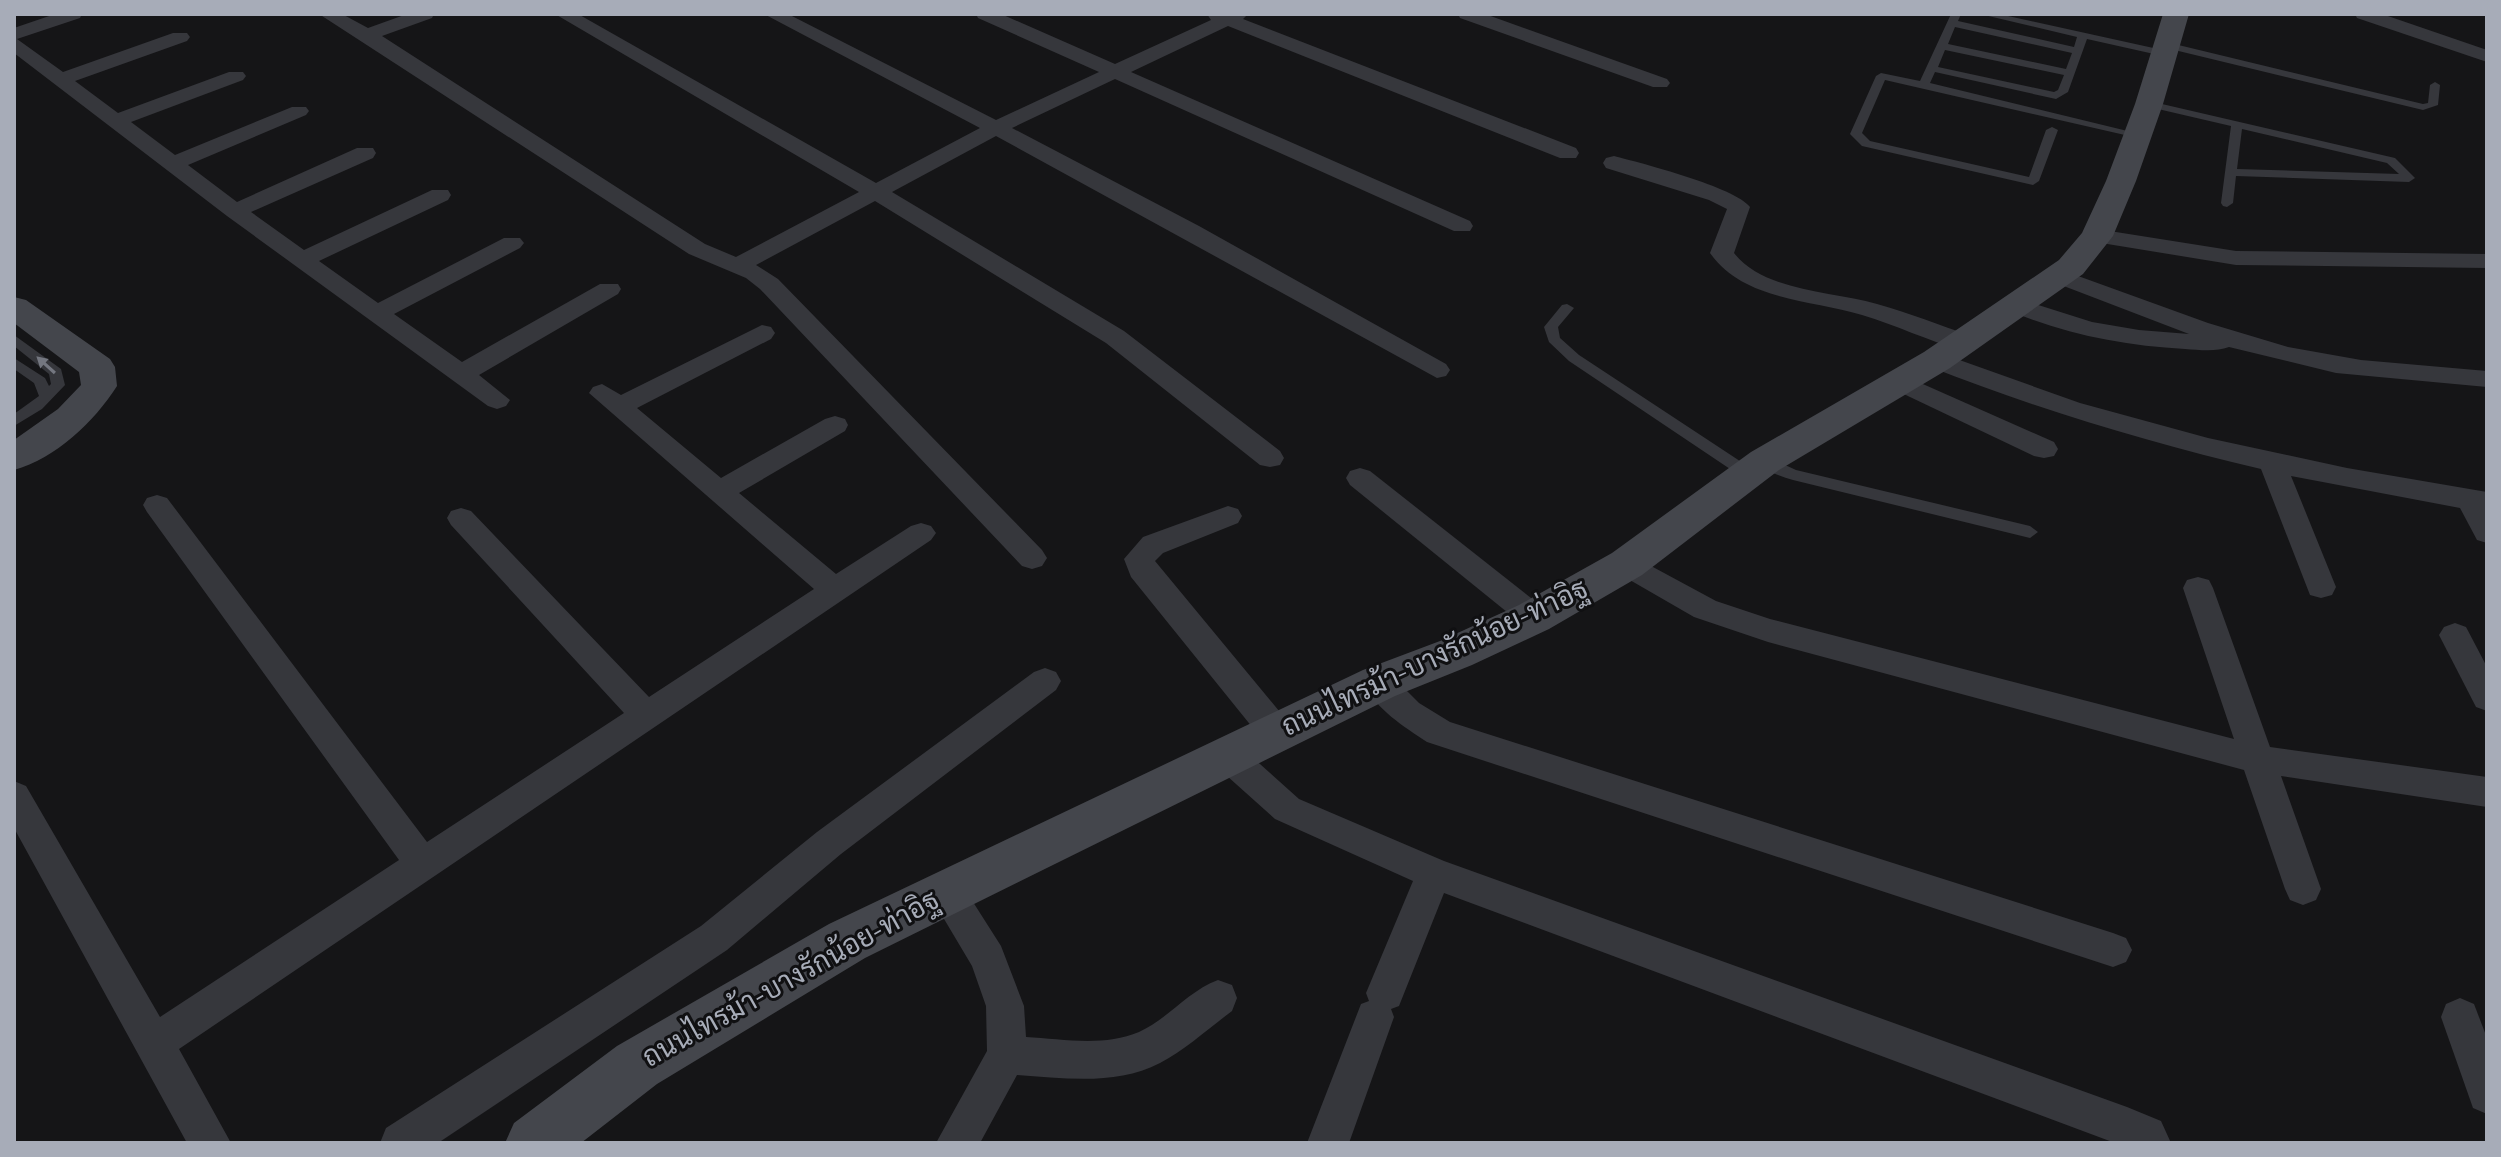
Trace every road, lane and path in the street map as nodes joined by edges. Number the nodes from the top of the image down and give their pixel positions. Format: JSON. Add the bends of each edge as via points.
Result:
{"nodes":[{"id":1,"x":73,"y":14,"type":"edge"},
{"id":2,"x":328,"y":14,"type":"edge"},
{"id":3,"x":425,"y":14,"type":"edge"},
{"id":4,"x":564,"y":14,"type":"edge"},
{"id":5,"x":773,"y":14,"type":"edge"},
{"id":6,"x":985,"y":14,"type":"edge"},
{"id":7,"x":1467,"y":14,"type":"edge"},
{"id":8,"x":1985,"y":14,"type":"edge"},
{"id":9,"x":2364,"y":14,"type":"edge"},
{"id":10,"x":1227,"y":16,"type":"edge"},
{"id":11,"x":1954,"y":19,"type":"edge"},
{"id":12,"x":2169,"y":29,"type":"edge"},
{"id":13,"x":14,"y":34,"type":"edge"},
{"id":14,"x":367,"y":35,"type":"junction"},
{"id":15,"x":2083,"y":35,"type":"junction"},
{"id":16,"x":180,"y":37,"type":"dead end"},
{"id":17,"x":14,"y":44,"type":"edge"},
{"id":18,"x":1942,"y":46,"type":"junction"},
{"id":19,"x":2078,"y":51,"type":"junction"},
{"id":20,"x":2487,"y":56,"type":"edge"},
{"id":21,"x":1930,"y":68,"type":"junction"},
{"id":22,"x":1114,"y":72,"type":"junction"},
{"id":23,"x":2070,"y":73,"type":"junction"},
{"id":24,"x":236,"y":76,"type":"dead end"},
{"id":25,"x":61,"y":79,"type":"junction"},
{"id":26,"x":1660,"y":83,"type":"dead end"},
{"id":27,"x":1924,"y":85,"type":"junction"},
{"id":28,"x":2435,"y":85,"type":"dead end"},
{"id":29,"x":299,"y":111,"type":"dead end"},
{"id":30,"x":2144,"y":120,"type":"junction"},
{"id":31,"x":116,"y":121,"type":"junction"},
{"id":32,"x":2237,"y":126,"type":"junction"},
{"id":33,"x":997,"y":127,"type":"junction"},
{"id":34,"x":2052,"y":130,"type":"dead end"},
{"id":35,"x":365,"y":153,"type":"dead end"},
{"id":36,"x":1568,"y":153,"type":"dead end"},
{"id":37,"x":1614,"y":163,"type":"dead end"},
{"id":38,"x":173,"y":164,"type":"junction"},
{"id":39,"x":2233,"y":172,"type":"junction"},
{"id":40,"x":877,"y":193,"type":"junction"},
{"id":41,"x":440,"y":195,"type":"dead end"},
{"id":42,"x":2227,"y":203,"type":"dead end"},
{"id":43,"x":235,"y":211,"type":"junction"},
{"id":44,"x":1462,"y":226,"type":"dead end"},
{"id":45,"x":2097,"y":236,"type":"junction"},
{"id":46,"x":512,"y":243,"type":"dead end"},
{"id":47,"x":302,"y":260,"type":"junction"},
{"id":48,"x":2487,"y":261,"type":"edge"},
{"id":49,"x":737,"y":266,"type":"junction"},
{"id":50,"x":2056,"y":275,"type":"junction"},
{"id":51,"x":609,"y":289,"type":"dead end"},
{"id":52,"x":2016,"y":305,"type":"junction"},
{"id":53,"x":14,"y":307,"type":"edge"},
{"id":54,"x":1567,"y":308,"type":"dead end"},
{"id":55,"x":377,"y":313,"type":"junction"},
{"id":56,"x":762,"y":333,"type":"dead end"},
{"id":57,"x":14,"y":339,"type":"edge"},
{"id":58,"x":2245,"y":342,"type":"junction"},
{"id":59,"x":1949,"y":351,"type":"junction"},
{"id":60,"x":14,"y":362,"type":"edge"},
{"id":61,"x":1437,"y":370,"type":"dead end"},
{"id":62,"x":461,"y":374,"type":"junction"},
{"id":63,"x":2487,"y":379,"type":"edge"},
{"id":64,"x":1898,"y":381,"type":"junction"},
{"id":65,"x":46,"y":396,"type":"junction"},
{"id":66,"x":497,"y":400,"type":"dead end"},
{"id":67,"x":14,"y":421,"type":"edge"},
{"id":68,"x":835,"y":425,"type":"dead end"},
{"id":69,"x":2044,"y":449,"type":"dead end"},
{"id":70,"x":14,"y":457,"type":"edge"},
{"id":71,"x":1270,"y":458,"type":"dead end"},
{"id":72,"x":2273,"y":464,"type":"junction"},
{"id":73,"x":1756,"y":467,"type":"junction"},
{"id":74,"x":1360,"y":478,"type":"dead end"},
{"id":75,"x":719,"y":492,"type":"junction"},
{"id":76,"x":2479,"y":501,"type":"edge"},
{"id":77,"x":157,"y":505,"type":"dead end"},
{"id":78,"x":1228,"y":516,"type":"dead end"},
{"id":79,"x":461,"y":518,"type":"dead end"},
{"id":80,"x":2030,"y":532,"type":"dead end"},
{"id":81,"x":921,"y":533,"type":"dead end"},
{"id":82,"x":2487,"y":533,"type":"edge"},
{"id":83,"x":1032,"y":558,"type":"dead end"},
{"id":84,"x":1627,"y":564,"type":"junction"},
{"id":85,"x":2321,"y":587,"type":"dead end"},
{"id":86,"x":2198,"y":588,"type":"dead end"},
{"id":87,"x":834,"y":589,"type":"junction"},
{"id":88,"x":1534,"y":617,"type":"junction"},
{"id":89,"x":2455,"y":635,"type":"dead end"},
{"id":90,"x":1045,"y":681,"type":"dead end"},
{"id":91,"x":1379,"y":683,"type":"junction"},
{"id":92,"x":2487,"y":698,"type":"edge"},
{"id":93,"x":647,"y":716,"type":"junction"},
{"id":94,"x":1277,"y":733,"type":"junction"},
{"id":95,"x":1229,"y":757,"type":"junction"},
{"id":96,"x":2257,"y":759,"type":"junction"},
{"id":97,"x":2487,"y":792,"type":"edge"},
{"id":98,"x":14,"y":796,"type":"edge"},
{"id":99,"x":423,"y":864,"type":"junction"},
{"id":100,"x":1434,"y":873,"type":"junction"},
{"id":101,"x":2303,"y":889,"type":"dead end"},
{"id":102,"x":946,"y":892,"type":"junction"},
{"id":103,"x":2113,"y":950,"type":"dead end"},
{"id":104,"x":1218,"y":998,"type":"dead end"},
{"id":105,"x":2460,"y":1017,"type":"dead end"},
{"id":106,"x":154,"y":1043,"type":"junction"},
{"id":107,"x":1007,"y":1055,"type":"junction"},
{"id":108,"x":2487,"y":1094,"type":"edge"},
{"id":109,"x":210,"y":1143,"type":"edge"},
{"id":110,"x":401,"y":1143,"type":"edge"},
{"id":111,"x":534,"y":1143,"type":"edge"},
{"id":112,"x":957,"y":1143,"type":"edge"},
{"id":113,"x":1328,"y":1143,"type":"edge"},
{"id":114,"x":2150,"y":1143,"type":"edge"}],
"edges":[{"from":1,"to":13,"type":"street"},
{"from":2,"to":14,"type":"street"},
{"from":3,"to":14,"type":"street"},
{"from":4,"to":40,"type":"street"},
{"from":5,"to":33,"type":"street"},
{"from":6,"to":22,"type":"street"},
{"from":7,"to":26,"type":"street"},
{"from":8,"to":15,"type":"lane"},
{"from":9,"to":20,"type":"street"},
{"from":10,"to":22,"type":"street"},
{"from":10,"to":36,"type":"street"},
{"from":11,"to":18,"type":"lane"},
{"from":11,"to":19,"type":"lane"},
{"from":12,"to":15,"type":"lane"},
{"from":12,"to":28,"type":"lane","via":[[2423,107],[2433,105]]},
{"from":12,"to":30,"type":"street","name":"ถนนไทรม้า-บางรักน้อย-ท่าอิฐ"},
{"from":14,"to":49,"type":"street","via":[[697,249]]},
{"from":15,"to":19,"type":"lane"},
{"from":16,"to":25,"type":"street"},
{"from":17,"to":25,"type":"street"},
{"from":18,"to":21,"type":"lane"},
{"from":18,"to":23,"type":"lane"},
{"from":19,"to":23,"type":"lane"},
{"from":21,"to":23,"type":"lane","via":[[2056,96]]},
{"from":21,"to":27,"type":"lane"},
{"from":22,"to":33,"type":"street"},
{"from":22,"to":44,"type":"street"},
{"from":24,"to":31,"type":"street"},
{"from":25,"to":31,"type":"street"},
{"from":27,"to":30,"type":"lane"},
{"from":27,"to":34,"type":"lane","via":[[1881,76],[1857,139],[2033,181]]},
{"from":29,"to":38,"type":"street"},
{"from":30,"to":32,"type":"lane"},
{"from":30,"to":45,"type":"street","name":"ถนนไทรม้า-บางรักน้อย-ท่าอิฐ"},
{"from":31,"to":38,"type":"street"},
{"from":32,"to":39,"type":"lane"},
{"from":32,"to":39,"type":"lane","via":[[2391,160],[2409,178]]},
{"from":33,"to":40,"type":"street"},
{"from":33,"to":61,"type":"street","via":[[1282,279]]},
{"from":35,"to":43,"type":"street"},
{"from":37,"to":59,"type":"street","via":[[1717,195],[1739,207],[1722,253],[1739,272],[1866,308]]},
{"from":38,"to":43,"type":"street"},
{"from":39,"to":42,"type":"lane"},
{"from":40,"to":49,"type":"street"},
{"from":40,"to":71,"type":"street","via":[[1115,337]]},
{"from":41,"to":47,"type":"street"},
{"from":43,"to":47,"type":"street"},
{"from":45,"to":48,"type":"street","via":[[2236,258]]},
{"from":45,"to":50,"type":"street","name":"ถนนไทรม้า-บางรักน้อย-ท่าอิฐ","via":[[2071,267]]},
{"from":46,"to":55,"type":"street"},
{"from":47,"to":55,"type":"street"},
{"from":49,"to":83,"type":"street","via":[[769,284]]},
{"from":50,"to":52,"type":"street","name":"ถนนไทรม้า-บางรักน้อย-ท่าอิฐ"},
{"from":50,"to":58,"type":"street"},
{"from":51,"to":62,"type":"street"},
{"from":52,"to":58,"type":"street","via":[[2105,335]]},
{"from":52,"to":59,"type":"street","name":"ถนนไทรม้า-บางรักน้อย-ท่าอิฐ"},
{"from":53,"to":70,"type":"street","via":[[97,367],[99,386],[56,432]]},
{"from":54,"to":73,"type":"lane","via":[[1551,327],[1554,339],[1574,358]]},
{"from":55,"to":62,"type":"street"},
{"from":56,"to":75,"type":"street","via":[[610,400]]},
{"from":65,"to":57,"type":"lane","one_way":true,"via":[[58,385],[56,372]]},
{"from":58,"to":63,"type":"street","via":[[2328,363]]},
{"from":59,"to":64,"type":"street","name":"ถนนไทรม้า-บางรักน้อย-ท่าอิฐ"},
{"from":59,"to":72,"type":"street","via":[[2020,393]]},
{"from":60,"to":65,"type":"lane","via":[[40,381]]},
{"from":62,"to":66,"type":"street"},
{"from":64,"to":69,"type":"street"},
{"from":64,"to":73,"type":"street","name":"ถนนไทรม้า-บางรักน้อย-ท่าอิฐ"},
{"from":65,"to":67,"type":"lane"},
{"from":68,"to":75,"type":"street"},
{"from":72,"to":76,"type":"street"},
{"from":72,"to":85,"type":"street"},
{"from":73,"to":80,"type":"lane"},
{"from":73,"to":84,"type":"street","name":"ถนนไทรม้า-บางรักน้อย-ท่าอิฐ"},
{"from":74,"to":88,"type":"street"},
{"from":75,"to":87,"type":"street"},
{"from":76,"to":82,"type":"street"},
{"from":77,"to":99,"type":"street"},
{"from":78,"to":94,"type":"street","via":[[1153,545],[1139,559]]},
{"from":79,"to":93,"type":"street"},
{"from":81,"to":87,"type":"street"},
{"from":84,"to":88,"type":"street","name":"ถนนไทรม้า-บางรักน้อย-ท่าอิฐ"},
{"from":84,"to":96,"type":"street","via":[[1726,618]]},
{"from":86,"to":96,"type":"street"},
{"from":87,"to":93,"type":"street"},
{"from":88,"to":91,"type":"street","name":"ถนนไทรม้า-บางรักน้อย-ท่าอิฐ"},
{"from":89,"to":92,"type":"street"},
{"from":90,"to":110,"type":"street","via":[[829,843],[714,938]]},
{"from":91,"to":94,"type":"street","name":"ถนนไทรม้า-บางรักน้อย-ท่าอิฐ"},
{"from":91,"to":103,"type":"street","via":[[1407,712],[1439,732]]},
{"from":93,"to":99,"type":"street"},
{"from":94,"to":95,"type":"street","name":"ถนนไทรม้า-บางรักน้อย-ท่าอิฐ"},
{"from":95,"to":100,"type":"street","via":[[1287,809]]},
{"from":95,"to":102,"type":"street","name":"ถนนไทรม้า-บางรักน้อย-ท่าอิฐ"},
{"from":96,"to":97,"type":"street"},
{"from":96,"to":101,"type":"street"},
{"from":98,"to":106,"type":"street"},
{"from":99,"to":106,"type":"street"},
{"from":100,"to":113,"type":"street"},
{"from":100,"to":114,"type":"street","via":[[2112,1122],[2146,1136]]},
{"from":102,"to":107,"type":"street","via":[[988,958],[1005,1006]]},
{"from":102,"to":111,"type":"street","name":"ถนนไทรม้า-บางรักน้อย-ท่าอิฐ","via":[[847,941],[637,1065]]},
{"from":104,"to":107,"type":"street","via":[[1148,1049],[1096,1061]]},
{"from":105,"to":108,"type":"street"},
{"from":106,"to":109,"type":"street"},
{"from":107,"to":112,"type":"street"}]}
